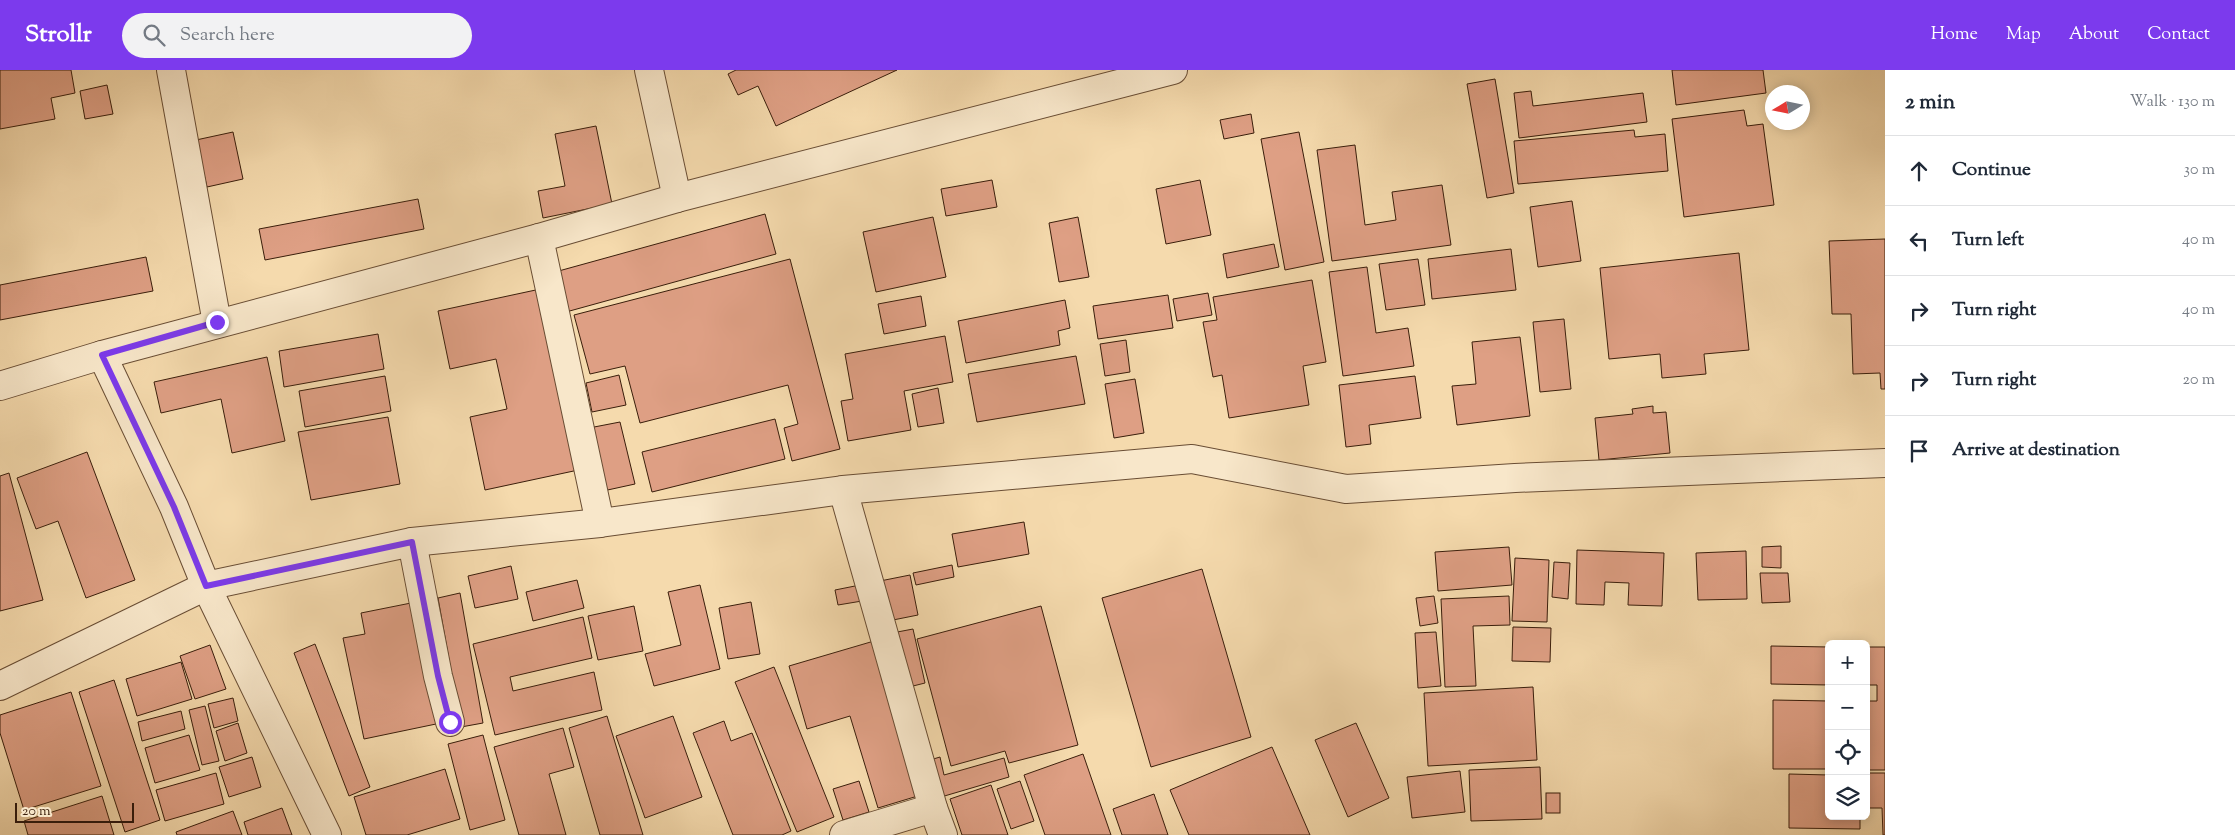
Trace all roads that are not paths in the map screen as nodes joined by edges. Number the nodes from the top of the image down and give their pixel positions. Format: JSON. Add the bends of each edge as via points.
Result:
{"nodes":[{"id":1,"x":171,"y":70,"type":"edge"},
{"id":2,"x":649,"y":70,"type":"edge"},
{"id":3,"x":1173,"y":70,"type":"edge"},
{"id":4,"x":1121,"y":76,"type":"edge"},
{"id":5,"x":677,"y":198,"type":"junction"},
{"id":6,"x":538,"y":238,"type":"junction"},
{"id":7,"x":217,"y":322,"type":"junction"},
{"id":8,"x":102,"y":355,"type":"junction"},
{"id":9,"x":0,"y":386,"type":"edge"},
{"id":10,"x":1885,"y":463,"type":"edge"},
{"id":11,"x":843,"y":490,"type":"junction"},
{"id":12,"x":600,"y":523,"type":"junction"},
{"id":13,"x":412,"y":542,"type":"junction"},
{"id":14,"x":206,"y":586,"type":"junction"},
{"id":15,"x":0,"y":686,"type":"edge"},
{"id":16,"x":450,"y":722,"type":"dead end"},
{"id":17,"x":933,"y":808,"type":"junction"},
{"id":18,"x":327,"y":835,"type":"edge"},
{"id":19,"x":844,"y":835,"type":"edge"},
{"id":20,"x":943,"y":835,"type":"edge"}],
"edges":[{"from":1,"to":7,"type":"street"},
{"from":2,"to":5,"type":"street"},
{"from":3,"to":4,"type":"street"},
{"from":4,"to":5,"type":"street"},
{"from":5,"to":6,"type":"street"},
{"from":6,"to":7,"type":"street"},
{"from":6,"to":12,"type":"street"},
{"from":7,"to":8,"type":"street"},
{"from":8,"to":9,"type":"street"},
{"from":8,"to":14,"type":"street","via":[[174,507]]},
{"from":10,"to":11,"type":"street","via":[[1525,477],[1346,489],[1192,459]]},
{"from":11,"to":12,"type":"street"},
{"from":11,"to":17,"type":"street"},
{"from":12,"to":13,"type":"street"},
{"from":13,"to":14,"type":"street"},
{"from":13,"to":16,"type":"street"},
{"from":14,"to":15,"type":"street"},
{"from":14,"to":18,"type":"street"},
{"from":17,"to":19,"type":"street"},
{"from":17,"to":20,"type":"street"}]}
